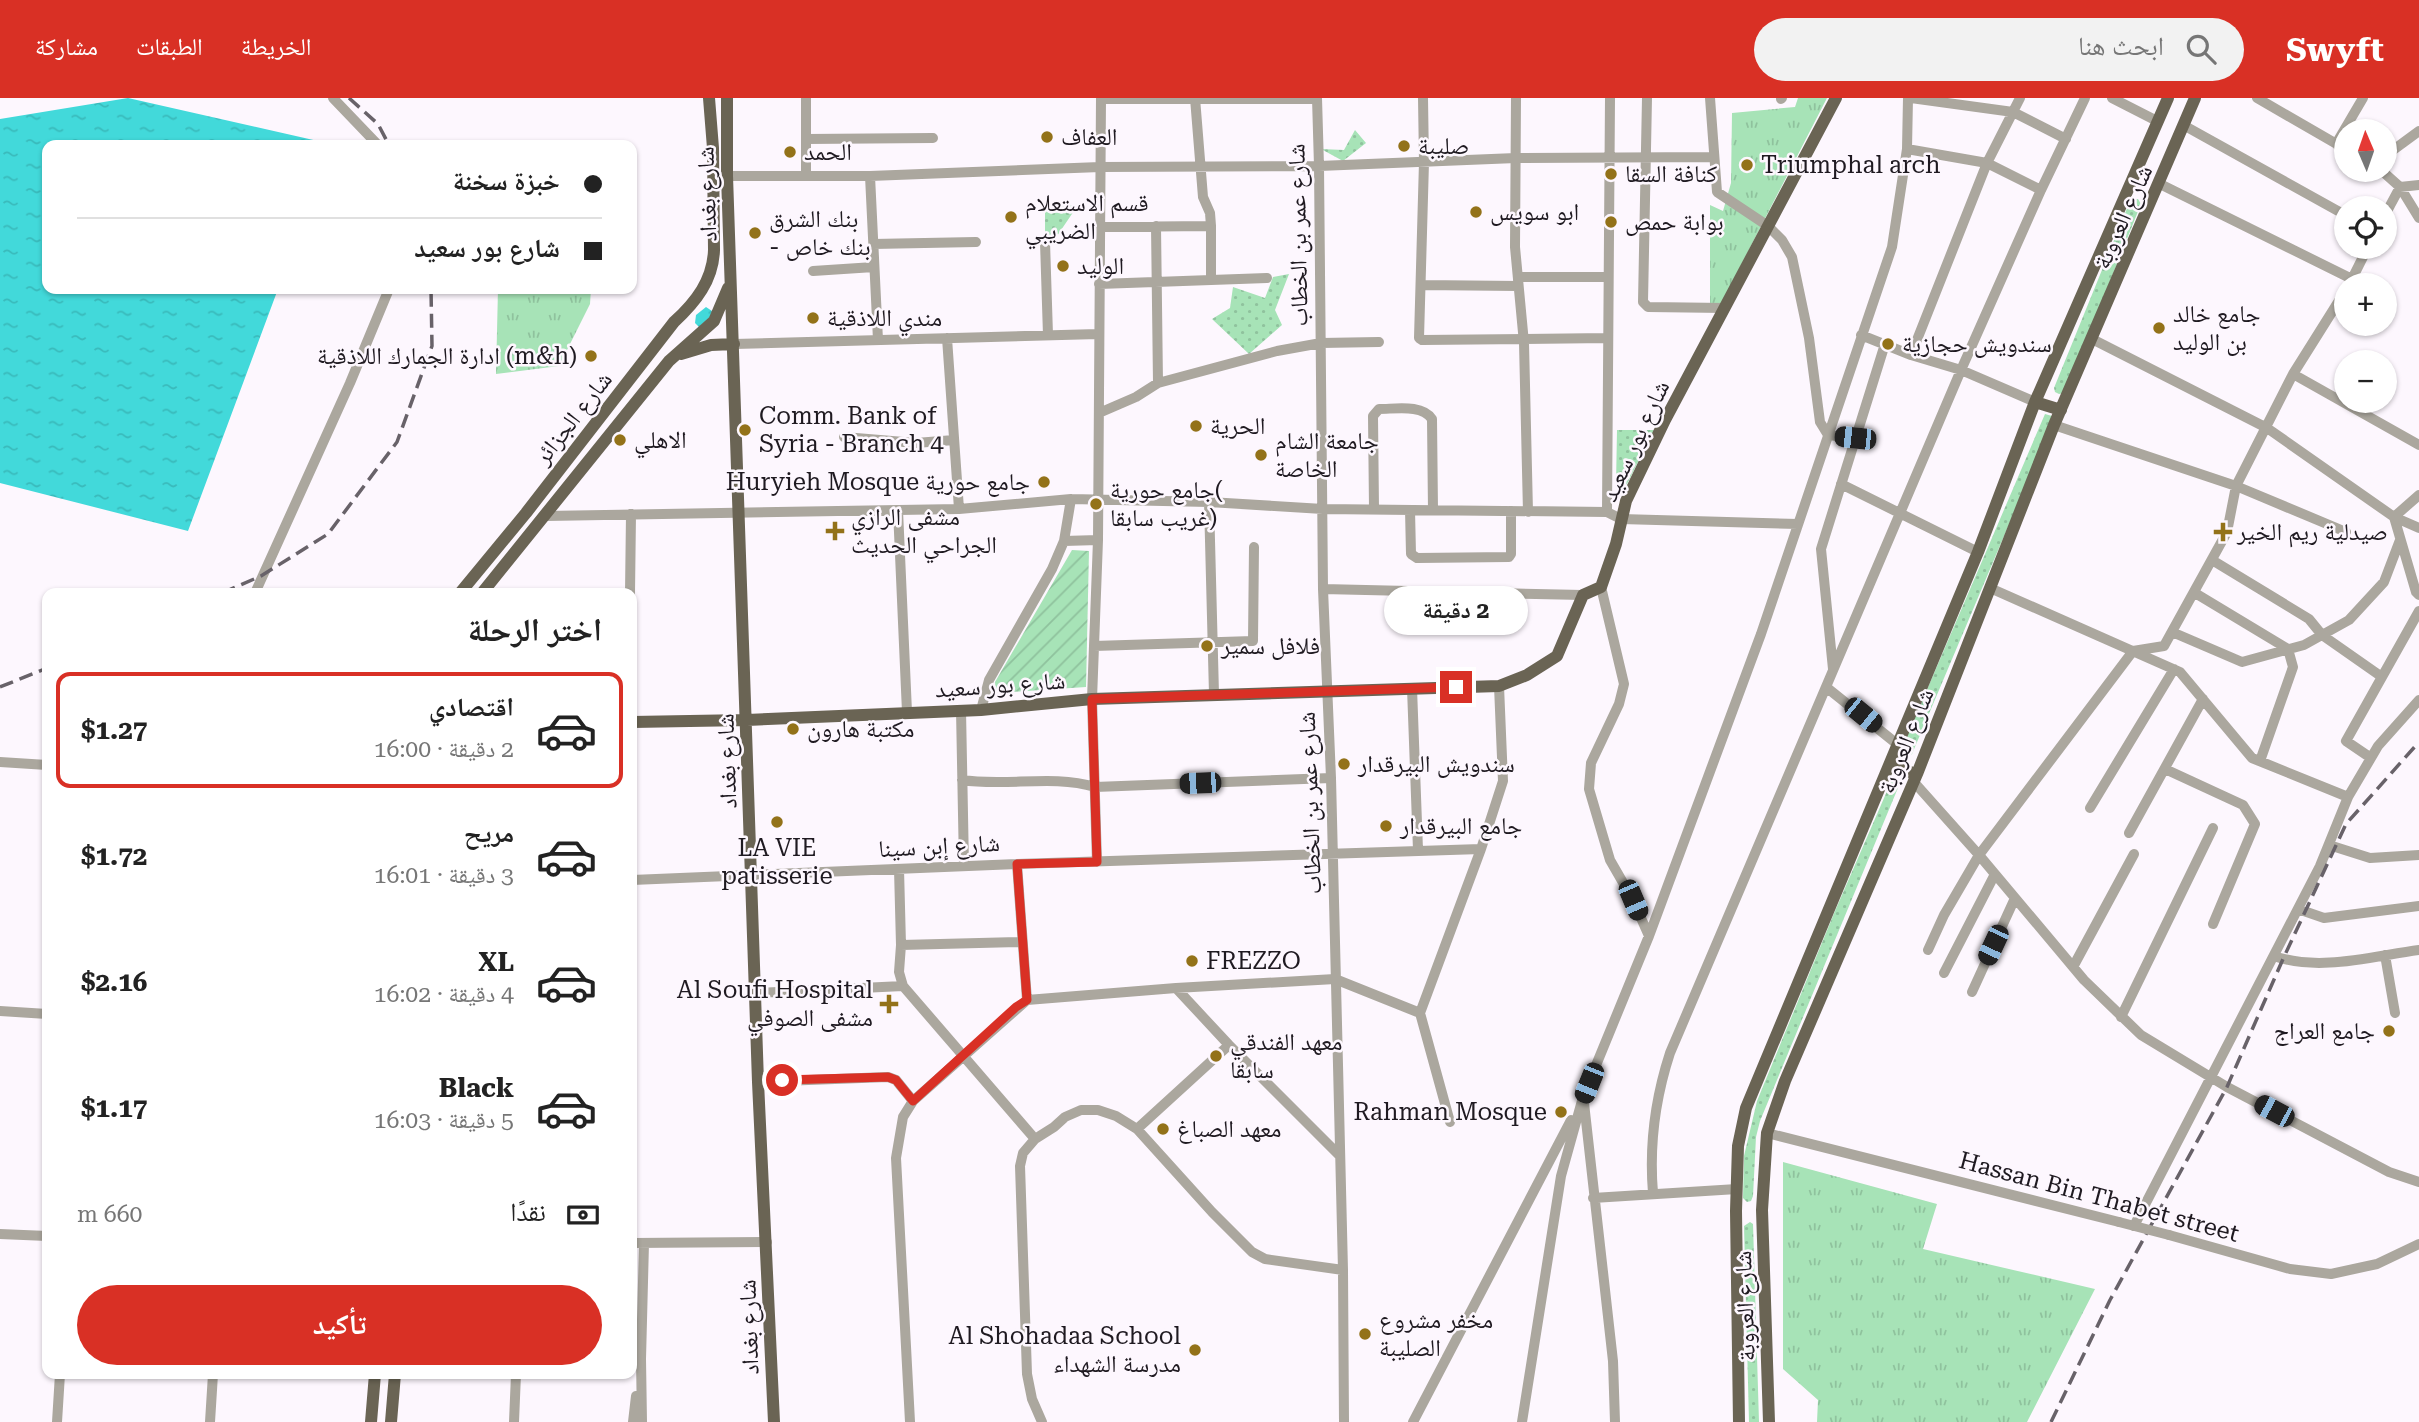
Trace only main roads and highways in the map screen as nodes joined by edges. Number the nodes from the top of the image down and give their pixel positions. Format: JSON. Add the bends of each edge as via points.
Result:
{"nodes":[{"id":1,"x":709,"y":98,"type":"edge"},
{"id":2,"x":727,"y":98,"type":"edge"},
{"id":3,"x":1836,"y":98,"type":"edge"},
{"id":4,"x":1845,"y":98,"type":"edge"},
{"id":5,"x":2168,"y":98,"type":"edge"},
{"id":6,"x":2196,"y":98,"type":"edge"},
{"id":7,"x":1823,"y":121,"type":"junction"},
{"id":8,"x":714,"y":266,"type":"joint"},
{"id":9,"x":731,"y":270,"type":"junction"},
{"id":10,"x":734,"y":344,"type":"junction"},
{"id":11,"x":669,"y":361,"type":"junction"},
{"id":12,"x":2035,"y":402,"type":"junction"},
{"id":13,"x":2061,"y":410,"type":"junction"},
{"id":14,"x":526,"y":513,"type":"junction"},
{"id":15,"x":546,"y":516,"type":"junction"},
{"id":16,"x":464,"y":588,"type":"edge"},
{"id":17,"x":486,"y":588,"type":"edge"},
{"id":18,"x":747,"y":720,"type":"junction"},
{"id":19,"x":637,"y":722,"type":"edge"},
{"id":20,"x":1888,"y":766,"type":"junction"},
{"id":21,"x":1915,"y":778,"type":"junction"},
{"id":22,"x":1762,"y":1210,"type":"junction"},
{"id":23,"x":1736,"y":1211,"type":"junction"},
{"id":24,"x":375,"y":1379,"type":"edge"},
{"id":25,"x":394,"y":1379,"type":"edge"},
{"id":26,"x":371,"y":1422,"type":"edge"},
{"id":27,"x":390,"y":1422,"type":"edge"},
{"id":28,"x":774,"y":1422,"type":"edge"},
{"id":29,"x":1739,"y":1422,"type":"edge"},
{"id":30,"x":1769,"y":1422,"type":"edge"}],
"edges":[{"from":1,"to":8,"type":"main road","name":"شارع بغداد"},
{"from":2,"to":9,"type":"main road","name":"شارع بغداد"},
{"from":3,"to":7,"type":"main road"},
{"from":4,"to":7,"type":"main road"},
{"from":5,"to":12,"type":"main road","name":"شارع العروبة"},
{"from":6,"to":13,"type":"main road","name":"شارع العروبة"},
{"from":7,"to":18,"type":"main road","name":"شارع بور سعيد","via":[[1626,500],[1601,587],[1583,595],[1557,656],[1527,675],[1499,685],[1092,699],[981,710]]},
{"from":8,"to":14,"type":"main road","name":"شارع الجزائر","via":[[698,297]]},
{"from":9,"to":10,"type":"main road","name":"شارع بغداد"},
{"from":9,"to":11,"type":"main road","name":"شارع الجزائر","via":[[715,321]]},
{"from":10,"to":11,"type":"main road","via":[[700,347]]},
{"from":10,"to":18,"type":"main road","name":"شارع بغداد"},
{"from":11,"to":15,"type":"main road","name":"شارع الجزائر"},
{"from":12,"to":13,"type":"main road"},
{"from":12,"to":20,"type":"main road","name":"شارع العروبة"},
{"from":13,"to":21,"type":"main road","name":"شارع العروبة"},
{"from":14,"to":15,"type":"main road"},
{"from":14,"to":16,"type":"main road","name":"شارع الجزائر"},
{"from":15,"to":17,"type":"main road","name":"شارع الجزائر"},
{"from":18,"to":19,"type":"main road","name":"شارع بور سعيد"},
{"from":18,"to":28,"type":"main road","name":"شارع بغداد"},
{"from":20,"to":21,"type":"main road"},
{"from":20,"to":23,"type":"main road","name":"شارع العروبة","via":[[1746,1108],[1738,1146]]},
{"from":21,"to":22,"type":"main road","name":"شارع العروبة","via":[[1766,1133]]},
{"from":22,"to":23,"type":"main road"},
{"from":22,"to":30,"type":"main road","name":"شارع العروبة"},
{"from":23,"to":29,"type":"main road","name":"شارع العروبة"},
{"from":24,"to":26,"type":"main road"},
{"from":25,"to":27,"type":"main road"}]}
